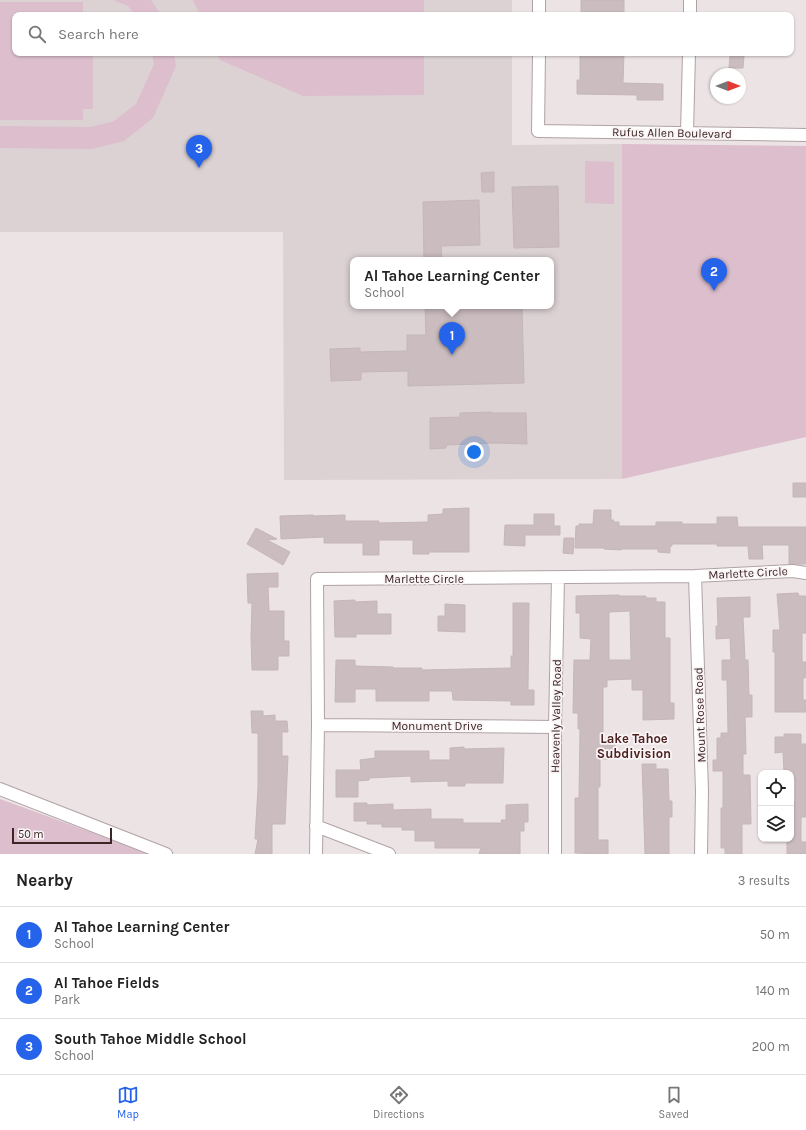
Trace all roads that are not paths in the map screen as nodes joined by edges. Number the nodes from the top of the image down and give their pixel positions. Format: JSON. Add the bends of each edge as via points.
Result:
{"nodes":[{"id":1,"x":539,"y":0,"type":"edge"},
{"id":2,"x":690,"y":0,"type":"edge"},
{"id":3,"x":539,"y":12,"type":"edge"},
{"id":4,"x":690,"y":12,"type":"edge"},
{"id":5,"x":539,"y":56,"type":"edge"},
{"id":6,"x":689,"y":56,"type":"edge"},
{"id":7,"x":688,"y":132,"type":"junction"},
{"id":8,"x":806,"y":135,"type":"edge"},
{"id":9,"x":806,"y":573,"type":"edge"},
{"id":10,"x":695,"y":576,"type":"junction"},
{"id":11,"x":558,"y":578,"type":"junction"},
{"id":12,"x":318,"y":725,"type":"junction"},
{"id":13,"x":555,"y":727,"type":"junction"},
{"id":14,"x":0,"y":789,"type":"edge"},
{"id":15,"x":316,"y":826,"type":"junction"},
{"id":16,"x":166,"y":854,"type":"edge"},
{"id":17,"x":316,"y":854,"type":"edge"},
{"id":18,"x":389,"y":854,"type":"edge"},
{"id":19,"x":555,"y":854,"type":"edge"},
{"id":20,"x":701,"y":854,"type":"edge"}],
"edges":[{"from":1,"to":3,"type":"street"},
{"from":2,"to":4,"type":"street"},
{"from":5,"to":7,"type":"street","name":"Rufus Allen Boulevard","via":[[538,132]]},
{"from":6,"to":7,"type":"street"},
{"from":7,"to":8,"type":"street","name":"Rufus Allen Boulevard"},
{"from":9,"to":10,"type":"street","name":"Marlette Circle","via":[[793,571]]},
{"from":10,"to":11,"type":"street","name":"Marlette Circle"},
{"from":10,"to":20,"type":"street","name":"Mount Rose Road","via":[[702,791]]},
{"from":11,"to":12,"type":"street","name":"Marlette Circle","via":[[317,579]]},
{"from":11,"to":13,"type":"street","name":"Heavenly Valley Road"},
{"from":12,"to":13,"type":"street","name":"Monument Drive"},
{"from":12,"to":15,"type":"street","name":"Marlette Circle"},
{"from":13,"to":19,"type":"street","name":"Heavenly Valley Road"},
{"from":14,"to":16,"type":"street"},
{"from":15,"to":17,"type":"street","name":"Marlette Circle"},
{"from":15,"to":18,"type":"street"}]}
